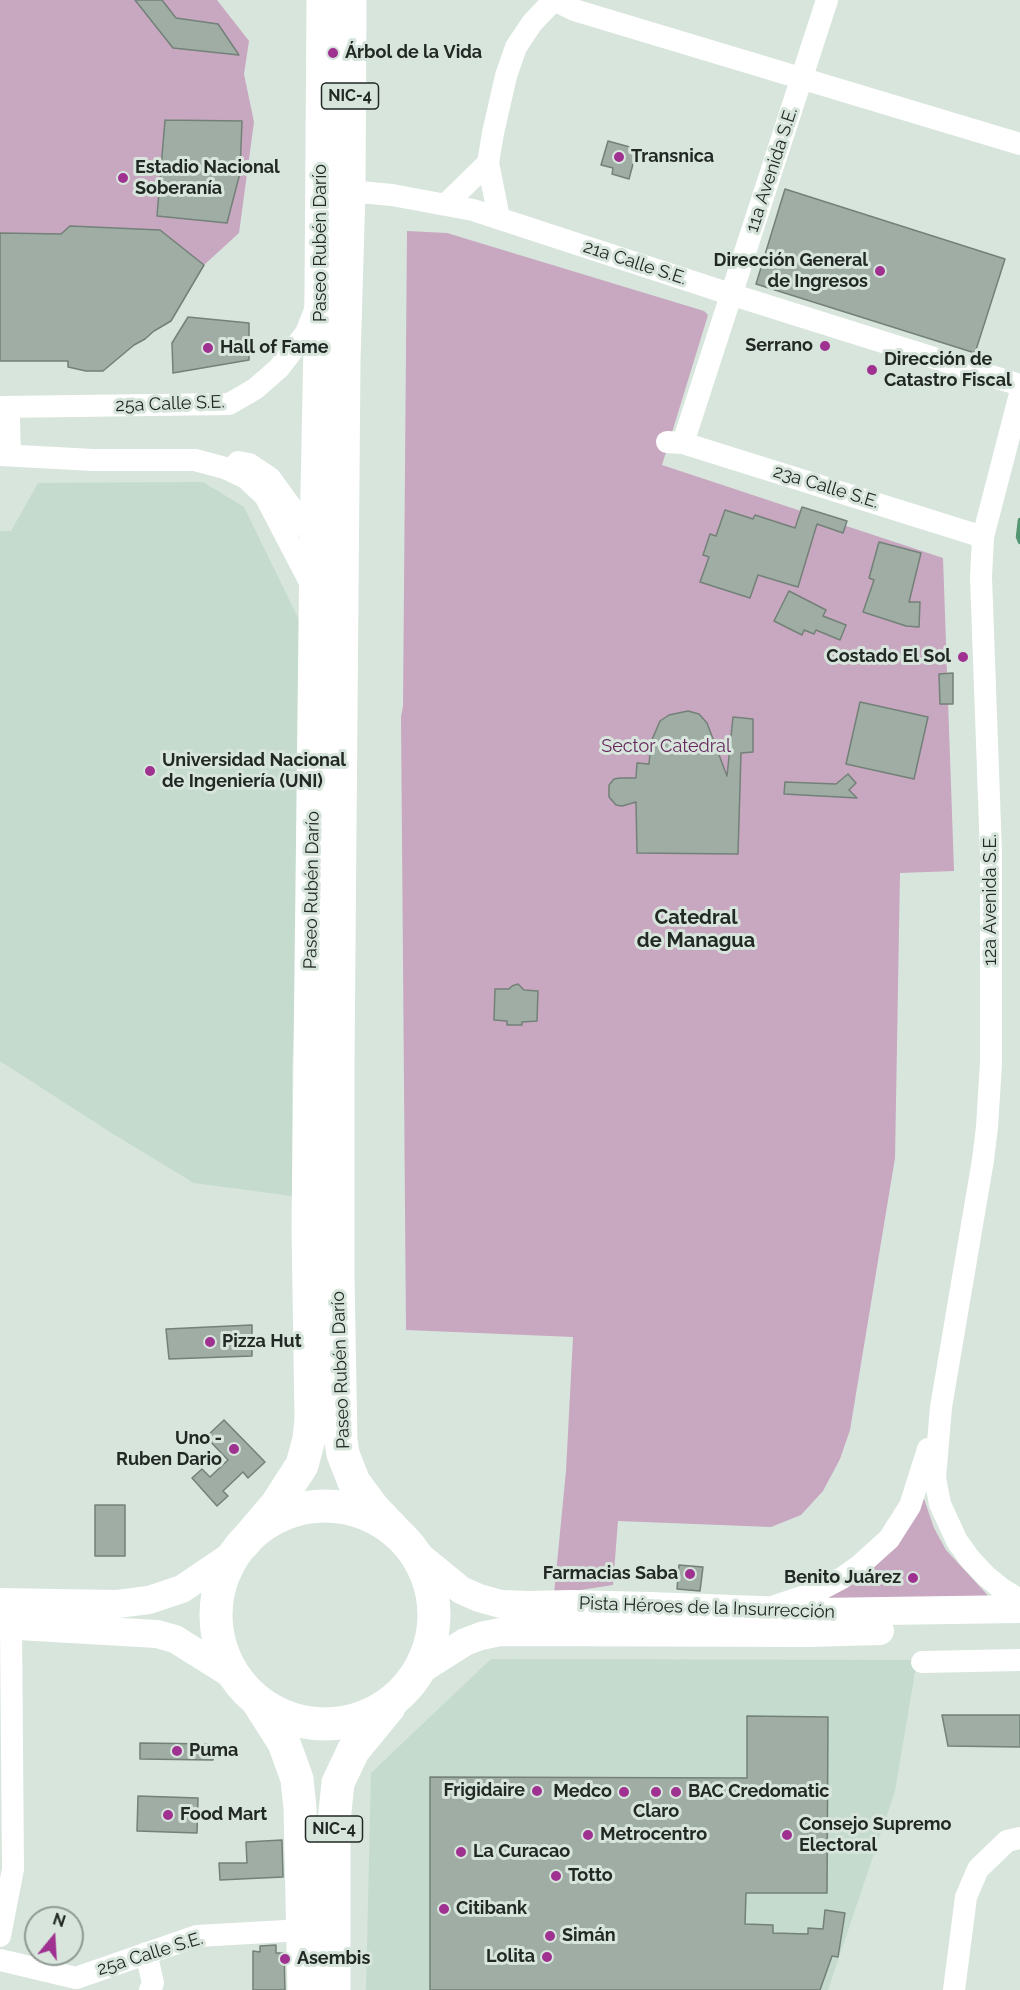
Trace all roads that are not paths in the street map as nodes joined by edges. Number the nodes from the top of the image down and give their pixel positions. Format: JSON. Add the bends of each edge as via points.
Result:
{"nodes":[{"id":1,"x":323,"y":0,"type":"edge"},
{"id":2,"x":335,"y":0,"type":"edge"},
{"id":3,"x":350,"y":0,"type":"edge"},
{"id":4,"x":554,"y":0,"type":"edge"},
{"id":5,"x":827,"y":0,"type":"edge"},
{"id":6,"x":350,"y":49,"type":"junction"},
{"id":7,"x":803,"y":77,"type":"junction"},
{"id":8,"x":1020,"y":144,"type":"edge"},
{"id":9,"x":488,"y":163,"type":"junction"},
{"id":10,"x":335,"y":190,"type":"junction"},
{"id":11,"x":446,"y":204,"type":"junction"},
{"id":12,"x":499,"y":218,"type":"junction"},
{"id":13,"x":321,"y":294,"type":"junction"},
{"id":14,"x":730,"y":294,"type":"junction"},
{"id":15,"x":1020,"y":386,"type":"edge"},
{"id":16,"x":1020,"y":394,"type":"edge"},
{"id":17,"x":3,"y":407,"type":"edge"},
{"id":18,"x":675,"y":443,"type":"joint"},
{"id":19,"x":5,"y":455,"type":"edge"},
{"id":20,"x":195,"y":460,"type":"junction"},
{"id":21,"x":983,"y":537,"type":"junction"},
{"id":22,"x":316,"y":541,"type":"junction"},
{"id":23,"x":316,"y":594,"type":"junction"},
{"id":24,"x":941,"y":1407,"type":"junction"},
{"id":25,"x":404,"y":1541,"type":"junction"},
{"id":26,"x":239,"y":1549,"type":"junction"},
{"id":27,"x":1020,"y":1600,"type":"edge"},
{"id":28,"x":1020,"y":1609,"type":"edge"},
{"id":29,"x":759,"y":1610,"type":"junction"},
{"id":30,"x":4,"y":1617,"type":"edge"},
{"id":31,"x":1020,"y":1628,"type":"edge"},
{"id":32,"x":1020,"y":1660,"type":"edge"},
{"id":33,"x":922,"y":1662,"type":"dead end"},
{"id":34,"x":410,"y":1681,"type":"junction"},
{"id":35,"x":246,"y":1688,"type":"junction"},
{"id":36,"x":7,"y":1727,"type":"edge"},
{"id":37,"x":1020,"y":1838,"type":"edge"},
{"id":38,"x":303,"y":1930,"type":"junction"},
{"id":39,"x":0,"y":1936,"type":"edge"},
{"id":40,"x":146,"y":1953,"type":"junction"},
{"id":41,"x":0,"y":1960,"type":"edge"},
{"id":42,"x":96,"y":1981,"type":"edge"},
{"id":43,"x":150,"y":1990,"type":"edge"},
{"id":44,"x":304,"y":1990,"type":"edge"},
{"id":45,"x":334,"y":1990,"type":"edge"},
{"id":46,"x":954,"y":1990,"type":"edge"}],
"edges":[{"from":1,"to":10,"type":"highway","number":"NIC-4","via":[[322,66],[327,89],[331,179],[338,188]]},
{"from":2,"to":6,"type":"highway"},
{"from":3,"to":6,"type":"highway","name":"Paseo Rubén Darío","number":"NIC-4"},
{"from":4,"to":7,"type":"street","via":[[574,10]]},
{"from":4,"to":9,"type":"street","via":[[516,47]]},
{"from":5,"to":7,"type":"street","name":"11a Avenida S.E."},
{"from":6,"to":10,"type":"highway","name":"Paseo Rubén Darío","number":"NIC-4"},
{"from":7,"to":8,"type":"street"},
{"from":7,"to":14,"type":"street","name":"11a Avenida S.E."},
{"from":9,"to":11,"type":"street"},
{"from":9,"to":12,"type":"street"},
{"from":10,"to":11,"type":"street","name":"21a Calle S.E."},
{"from":10,"to":13,"type":"highway","name":"Paseo Rubén Darío","number":"NIC-4"},
{"from":10,"to":25,"type":"highway","name":"Paseo Rubén Darío","number":"NIC-4","via":[[344,360],[338,1066],[341,1441],[354,1482]]},
{"from":11,"to":12,"type":"street","name":"21a Calle S.E."},
{"from":12,"to":14,"type":"street","name":"21a Calle S.E."},
{"from":13,"to":17,"type":"street","name":"25a Calle S.E.","via":[[306,333],[279,368],[255,389],[229,404]]},
{"from":13,"to":22,"type":"highway","name":"Paseo Rubén Darío","number":"NIC-4"},
{"from":14,"to":15,"type":"street","name":"21a Calle S.E."},
{"from":14,"to":18,"type":"street","name":"11a Avenida S.E."},
{"from":16,"to":21,"type":"street","name":"12a Avenida S.E."},
{"from":17,"to":19,"type":"street","via":[[9,419]]},
{"from":18,"to":21,"type":"street","name":"23a Calle S.E."},
{"from":19,"to":20,"type":"street"},
{"from":20,"to":22,"type":"street","via":[[223,459],[249,465],[270,478]]},
{"from":20,"to":23,"type":"street","via":[[246,478],[265,496]]},
{"from":21,"to":24,"type":"street","name":"12a Avenida S.E.","via":[[981,577],[991,853],[991,1063],[983,1160]]},
{"from":22,"to":23,"type":"highway","name":"Paseo Rubén Darío","number":"NIC-4"},
{"from":23,"to":26,"type":"highway","name":"Paseo Rubén Darío","number":"NIC-4","via":[[309,1439],[292,1483]]},
{"from":24,"to":27,"type":"street","name":"12a Avenida S.E.","via":[[935,1478],[940,1504],[970,1559],[986,1576]]},
{"from":24,"to":29,"type":"street","name":"12a Avenida S.E.","via":[[910,1506],[889,1539],[859,1566],[830,1584],[786,1604]]},
{"from":25,"to":26,"type":"highway","number":"NIC-4","via":[[368,1515],[321,1507],[276,1518]]},
{"from":25,"to":29,"type":"main road","name":"Pista Héroes de la Insurrección","via":[[461,1590],[495,1602]]},
{"from":25,"to":34,"type":"highway","number":"NIC-4","via":[[429,1583],[434,1610],[428,1652]]},
{"from":26,"to":30,"type":"main road","via":[[182,1589],[149,1600]]},
{"from":26,"to":35,"type":"highway","number":"NIC-4","via":[[220,1586],[216,1617],[227,1664]]},
{"from":28,"to":29,"type":"main road","name":"Pista Héroes de la Insurrección"},
{"from":30,"to":35,"type":"main road","via":[[175,1639]]},
{"from":30,"to":36,"type":"street"},
{"from":31,"to":34,"type":"main road","name":"Pista Héroes de la Insurrección","via":[[500,1632],[465,1642]]},
{"from":32,"to":33,"type":"street"},
{"from":34,"to":35,"type":"highway","number":"NIC-4","via":[[367,1716],[327,1724],[281,1715]]},
{"from":34,"to":45,"type":"highway","number":"NIC-4","via":[[353,1751],[338,1783],[334,1821]]},
{"from":35,"to":38,"type":"highway","number":"NIC-4","via":[[284,1743],[297,1779]]},
{"from":36,"to":39,"type":"street","via":[[14,1869]]},
{"from":37,"to":46,"type":"street","via":[[1007,1841],[978,1869],[966,1897]]},
{"from":38,"to":40,"type":"street","name":"25a Calle S.E.","via":[[197,1936]]},
{"from":38,"to":44,"type":"highway","number":"NIC-4"},
{"from":40,"to":42,"type":"street","name":"25a Calle S.E."},
{"from":40,"to":43,"type":"street","via":[[153,1983]]},
{"from":41,"to":42,"type":"street","name":"25a Calle S.E."}]}
